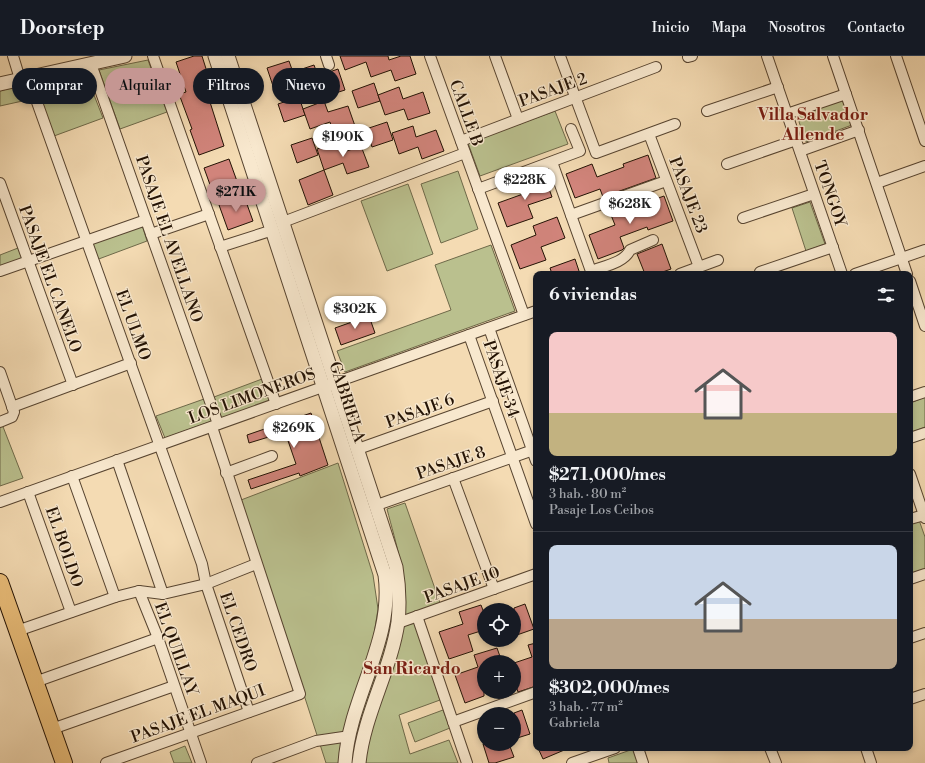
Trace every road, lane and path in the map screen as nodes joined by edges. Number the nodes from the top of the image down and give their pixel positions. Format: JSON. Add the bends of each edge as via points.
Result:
{"nodes":[{"id":1,"x":13,"y":56,"type":"edge"},
{"id":2,"x":125,"y":56,"type":"edge"},
{"id":3,"x":153,"y":56,"type":"edge"},
{"id":4,"x":215,"y":56,"type":"edge"},
{"id":5,"x":228,"y":56,"type":"edge"},
{"id":6,"x":430,"y":56,"type":"edge"},
{"id":7,"x":495,"y":56,"type":"edge"},
{"id":8,"x":560,"y":56,"type":"edge"},
{"id":9,"x":767,"y":56,"type":"edge"},
{"id":10,"x":834,"y":56,"type":"edge"},
{"id":11,"x":896,"y":56,"type":"edge"},
{"id":12,"x":91,"y":64,"type":"junction"},
{"id":13,"x":656,"y":67,"type":"dead end"},
{"id":14,"x":19,"y":68,"type":"edge"},
{"id":15,"x":72,"y":68,"type":"edge"},
{"id":16,"x":12,"y":81,"type":"edge"},
{"id":17,"x":0,"y":84,"type":"edge"},
{"id":18,"x":778,"y":87,"type":"junction"},
{"id":19,"x":846,"y":94,"type":"junction"},
{"id":20,"x":576,"y":97,"type":"junction"},
{"id":21,"x":34,"y":104,"type":"edge"},
{"id":22,"x":707,"y":111,"type":"dead end"},
{"id":23,"x":787,"y":114,"type":"junction"},
{"id":24,"x":518,"y":118,"type":"junction"},
{"id":25,"x":675,"y":124,"type":"dead end"},
{"id":26,"x":571,"y":129,"type":"dead end"},
{"id":27,"x":859,"y":130,"type":"junction"},
{"id":28,"x":649,"y":134,"type":"junction"},
{"id":29,"x":796,"y":140,"type":"junction"},
{"id":30,"x":461,"y":141,"type":"junction"},
{"id":31,"x":925,"y":141,"type":"edge"},
{"id":32,"x":800,"y":151,"type":"junction"},
{"id":33,"x":465,"y":153,"type":"junction"},
{"id":34,"x":552,"y":162,"type":"junction"},
{"id":35,"x":727,"y":164,"type":"dead end"},
{"id":36,"x":925,"y":166,"type":"edge"},
{"id":37,"x":666,"y":181,"type":"junction"},
{"id":38,"x":877,"y":183,"type":"junction"},
{"id":39,"x":0,"y":184,"type":"edge"},
{"id":40,"x":478,"y":189,"type":"junction"},
{"id":41,"x":814,"y":194,"type":"junction"},
{"id":42,"x":209,"y":214,"type":"junction"},
{"id":43,"x":571,"y":215,"type":"junction"},
{"id":44,"x":743,"y":218,"type":"dead end"},
{"id":45,"x":146,"y":220,"type":"junction"},
{"id":46,"x":283,"y":222,"type":"junction"},
{"id":47,"x":272,"y":230,"type":"junction"},
{"id":48,"x":151,"y":234,"type":"junction"},
{"id":49,"x":653,"y":240,"type":"dead end"},
{"id":50,"x":87,"y":241,"type":"junction"},
{"id":51,"x":220,"y":247,"type":"junction"},
{"id":52,"x":833,"y":247,"type":"junction"},
{"id":53,"x":925,"y":250,"type":"edge"},
{"id":54,"x":902,"y":258,"type":"junction"},
{"id":55,"x":718,"y":260,"type":"dead end"},
{"id":56,"x":28,"y":261,"type":"junction"},
{"id":57,"x":699,"y":267,"type":"junction"},
{"id":58,"x":0,"y":271,"type":"edge"},
{"id":59,"x":591,"y":271,"type":"edge"},
{"id":60,"x":596,"y":271,"type":"edge"},
{"id":61,"x":688,"y":271,"type":"edge"},
{"id":62,"x":763,"y":271,"type":"edge"},
{"id":63,"x":841,"y":271,"type":"edge"},
{"id":64,"x":863,"y":271,"type":"edge"},
{"id":65,"x":907,"y":271,"type":"edge"},
{"id":66,"x":913,"y":290,"type":"edge"},
{"id":67,"x":533,"y":312,"type":"edge"},
{"id":68,"x":524,"y":315,"type":"junction"},
{"id":69,"x":925,"y":326,"type":"edge"},
{"id":70,"x":489,"y":328,"type":"junction"},
{"id":71,"x":470,"y":335,"type":"junction"},
{"id":72,"x":131,"y":363,"type":"junction"},
{"id":73,"x":0,"y":372,"type":"edge"},
{"id":74,"x":330,"y":384,"type":"junction"},
{"id":75,"x":73,"y":385,"type":"junction"},
{"id":76,"x":925,"y":392,"type":"edge"},
{"id":77,"x":913,"y":396,"type":"edge"},
{"id":78,"x":493,"y":401,"type":"junction"},
{"id":79,"x":276,"y":404,"type":"junction"},
{"id":80,"x":12,"y":407,"type":"junction"},
{"id":81,"x":0,"y":422,"type":"edge"},
{"id":82,"x":215,"y":426,"type":"junction"},
{"id":83,"x":925,"y":433,"type":"edge"},
{"id":84,"x":913,"y":437,"type":"edge"},
{"id":85,"x":160,"y":445,"type":"junction"},
{"id":86,"x":533,"y":447,"type":"edge"},
{"id":87,"x":358,"y":449,"type":"junction"},
{"id":88,"x":533,"y":450,"type":"edge"},
{"id":89,"x":272,"y":456,"type":"dead end"},
{"id":90,"x":513,"y":457,"type":"junction"},
{"id":91,"x":117,"y":460,"type":"junction"},
{"id":92,"x":226,"y":473,"type":"junction"},
{"id":93,"x":72,"y":476,"type":"junction"},
{"id":94,"x":453,"y":478,"type":"junction"},
{"id":95,"x":913,"y":483,"type":"edge"},
{"id":96,"x":28,"y":492,"type":"junction"},
{"id":97,"x":0,"y":502,"type":"edge"},
{"id":98,"x":377,"y":505,"type":"junction"},
{"id":99,"x":533,"y":515,"type":"edge"},
{"id":100,"x":924,"y":516,"type":"edge"},
{"id":101,"x":913,"y":518,"type":"edge"},
{"id":102,"x":256,"y":564,"type":"junction"},
{"id":103,"x":925,"y":574,"type":"edge"},
{"id":104,"x":533,"y":575,"type":"edge"},
{"id":105,"x":913,"y":578,"type":"edge"},
{"id":106,"x":0,"y":582,"type":"edge"},
{"id":107,"x":206,"y":584,"type":"junction"},
{"id":108,"x":494,"y":589,"type":"junction"},
{"id":109,"x":139,"y":591,"type":"junction"},
{"id":110,"x":163,"y":594,"type":"junction"},
{"id":111,"x":116,"y":597,"type":"junction"},
{"id":112,"x":71,"y":612,"type":"junction"},
{"id":113,"x":417,"y":616,"type":"junction"},
{"id":114,"x":398,"y":623,"type":"junction"},
{"id":115,"x":17,"y":631,"type":"junction"},
{"id":116,"x":925,"y":633,"type":"edge"},
{"id":117,"x":913,"y":637,"type":"edge"},
{"id":118,"x":158,"y":638,"type":"junction"},
{"id":119,"x":35,"y":682,"type":"junction"},
{"id":120,"x":174,"y":686,"type":"junction"},
{"id":121,"x":533,"y":693,"type":"edge"},
{"id":122,"x":300,"y":694,"type":"joint"},
{"id":123,"x":925,"y":694,"type":"edge"},
{"id":124,"x":913,"y":698,"type":"edge"},
{"id":125,"x":249,"y":712,"type":"junction"},
{"id":126,"x":453,"y":722,"type":"junction"},
{"id":127,"x":52,"y":729,"type":"junction"},
{"id":128,"x":191,"y":733,"type":"junction"},
{"id":129,"x":350,"y":736,"type":"junction"},
{"id":130,"x":639,"y":751,"type":"edge"},
{"id":131,"x":771,"y":751,"type":"edge"},
{"id":132,"x":867,"y":751,"type":"edge"},
{"id":133,"x":601,"y":755,"type":"edge"},
{"id":134,"x":125,"y":760,"type":"edge"},
{"id":135,"x":64,"y":763,"type":"edge"},
{"id":136,"x":106,"y":763,"type":"edge"},
{"id":137,"x":201,"y":763,"type":"edge"},
{"id":138,"x":257,"y":763,"type":"edge"},
{"id":139,"x":346,"y":763,"type":"edge"},
{"id":140,"x":359,"y":763,"type":"edge"},
{"id":141,"x":467,"y":763,"type":"edge"},
{"id":142,"x":572,"y":763,"type":"edge"},
{"id":143,"x":643,"y":763,"type":"edge"},
{"id":144,"x":776,"y":763,"type":"edge"},
{"id":145,"x":871,"y":763,"type":"edge"}],
"edges":[{"from":1,"to":14,"type":"street","name":"EL ULMO"},
{"from":2,"to":12,"type":"street"},
{"from":3,"to":42,"type":"street"},
{"from":4,"to":47,"type":"street","name":"GABRIELA"},
{"from":5,"to":46,"type":"street","name":"GABRIELA"},
{"from":6,"to":30,"type":"street","name":"CALLE B"},
{"from":7,"to":24,"type":"street"},
{"from":8,"to":20,"type":"street"},
{"from":9,"to":18,"type":"street","name":"TONGOY"},
{"from":10,"to":19,"type":"street"},
{"from":11,"to":31,"type":"street"},
{"from":12,"to":15,"type":"street"},
{"from":12,"to":45,"type":"street","name":"PASAJE EL AVELLANO"},
{"from":13,"to":20,"type":"street","name":"PASAJE 2"},
{"from":16,"to":17,"type":"street"},
{"from":18,"to":22,"type":"street"},
{"from":18,"to":23,"type":"street","name":"TONGOY"},
{"from":19,"to":23,"type":"street"},
{"from":19,"to":27,"type":"street"},
{"from":20,"to":24,"type":"street","name":"PASAJE 2"},
{"from":20,"to":28,"type":"street","via":[[596,153]]},
{"from":21,"to":50,"type":"street","name":"EL ULMO"},
{"from":23,"to":29,"type":"street","name":"TONGOY"},
{"from":24,"to":30,"type":"street","name":"PASAJE 2"},
{"from":25,"to":28,"type":"street"},
{"from":26,"to":34,"type":"street","via":[[580,151]]},
{"from":27,"to":32,"type":"street"},
{"from":27,"to":38,"type":"street"},
{"from":28,"to":37,"type":"street","name":"PASAJE 23"},
{"from":29,"to":32,"type":"street","name":"TONGOY"},
{"from":29,"to":35,"type":"street"},
{"from":30,"to":33,"type":"street","name":"CALLE B"},
{"from":32,"to":41,"type":"street","name":"TONGOY"},
{"from":33,"to":40,"type":"street","name":"CALLE B"},
{"from":33,"to":46,"type":"street"},
{"from":34,"to":40,"type":"street"},
{"from":34,"to":43,"type":"street"},
{"from":36,"to":38,"type":"street"},
{"from":37,"to":43,"type":"street"},
{"from":37,"to":57,"type":"street","name":"PASAJE 23"},
{"from":38,"to":54,"type":"street"},
{"from":39,"to":56,"type":"street","name":"PASAJE EL CANELO"},
{"from":40,"to":68,"type":"street","name":"CALLE B"},
{"from":41,"to":44,"type":"street"},
{"from":41,"to":52,"type":"street","name":"TONGOY"},
{"from":42,"to":48,"type":"street"},
{"from":42,"to":51,"type":"street"},
{"from":43,"to":59,"type":"street"},
{"from":45,"to":48,"type":"street","name":"PASAJE EL AVELLANO"},
{"from":45,"to":50,"type":"street"},
{"from":46,"to":74,"type":"street","name":"GABRIELA"},
{"from":47,"to":51,"type":"street"},
{"from":47,"to":74,"type":"street","name":"GABRIELA"},
{"from":48,"to":82,"type":"street","name":"PASAJE EL AVELLANO"},
{"from":49,"to":60,"type":"street","via":[[630,250],[627,256]]},
{"from":50,"to":56,"type":"street"},
{"from":50,"to":72,"type":"street","name":"EL ULMO"},
{"from":51,"to":79,"type":"street"},
{"from":52,"to":62,"type":"street"},
{"from":52,"to":63,"type":"street","name":"TONGOY"},
{"from":53,"to":54,"type":"street"},
{"from":54,"to":64,"type":"street"},
{"from":54,"to":65,"type":"street"},
{"from":55,"to":57,"type":"street"},
{"from":56,"to":58,"type":"street"},
{"from":56,"to":75,"type":"street","name":"PASAJE EL CANELO"},
{"from":57,"to":61,"type":"street"},
{"from":66,"to":69,"type":"street"},
{"from":67,"to":68,"type":"street","name":"LOS LIMONEROS"},
{"from":68,"to":70,"type":"street","name":"LOS LIMONEROS"},
{"from":70,"to":71,"type":"street","name":"LOS LIMONEROS"},
{"from":70,"to":86,"type":"street"},
{"from":71,"to":74,"type":"street","name":"LOS LIMONEROS"},
{"from":71,"to":78,"type":"street","name":"PASAJE 34"},
{"from":72,"to":75,"type":"street"},
{"from":72,"to":85,"type":"street","name":"EL ULMO"},
{"from":73,"to":80,"type":"street"},
{"from":74,"to":79,"type":"street","name":"LOS LIMONEROS"},
{"from":74,"to":87,"type":"street","name":"GABRIELA"},
{"from":74,"to":129,"type":"street","name":"GABRIELA","via":[[386,586],[384,626]]},
{"from":75,"to":80,"type":"street"},
{"from":76,"to":77,"type":"street"},
{"from":78,"to":87,"type":"street","name":"PASAJE 6"},
{"from":78,"to":90,"type":"street","name":"PASAJE 34"},
{"from":79,"to":82,"type":"street","name":"LOS LIMONEROS"},
{"from":80,"to":81,"type":"street","via":[[14,416]]},
{"from":82,"to":85,"type":"street","name":"LOS LIMONEROS"},
{"from":82,"to":92,"type":"street","name":"PASAJE EL AVELLANO"},
{"from":83,"to":84,"type":"street"},
{"from":85,"to":91,"type":"street","name":"LOS LIMONEROS"},
{"from":85,"to":107,"type":"street","name":"EL ULMO","via":[[202,564]]},
{"from":87,"to":98,"type":"street","name":"GABRIELA"},
{"from":88,"to":90,"type":"street","name":"PASAJE 8"},
{"from":89,"to":92,"type":"street"},
{"from":90,"to":94,"type":"street","name":"PASAJE 8"},
{"from":90,"to":99,"type":"street","name":"PASAJE 34"},
{"from":91,"to":93,"type":"street","name":"LOS LIMONEROS"},
{"from":91,"to":110,"type":"street"},
{"from":92,"to":102,"type":"street","name":"PASAJE EL AVELLANO"},
{"from":93,"to":96,"type":"street","name":"LOS LIMONEROS"},
{"from":93,"to":111,"type":"street"},
{"from":94,"to":98,"type":"street","name":"PASAJE 8"},
{"from":94,"to":108,"type":"street"},
{"from":95,"to":100,"type":"street"},
{"from":96,"to":97,"type":"street","name":"LOS LIMONEROS"},
{"from":96,"to":112,"type":"street","name":"EL BOLDO"},
{"from":98,"to":114,"type":"street","name":"GABRIELA","via":[[396,567],[399,589]]},
{"from":100,"to":101,"type":"street"},
{"from":102,"to":107,"type":"street"},
{"from":102,"to":122,"type":"street","name":"PASAJE EL AVELLANO"},
{"from":103,"to":105,"type":"street"},
{"from":104,"to":108,"type":"street","name":"PASAJE 10"},
{"from":106,"to":115,"type":"main road"},
{"from":107,"to":110,"type":"street"},
{"from":107,"to":125,"type":"street","name":"EL CEDRO"},
{"from":108,"to":113,"type":"street","name":"PASAJE 10"},
{"from":109,"to":110,"type":"street"},
{"from":109,"to":111,"type":"street"},
{"from":109,"to":118,"type":"street","name":"EL QUILLAY"},
{"from":111,"to":112,"type":"street"},
{"from":112,"to":115,"type":"street"},
{"from":113,"to":114,"type":"street","name":"PASAJE 10"},
{"from":113,"to":126,"type":"street"},
{"from":114,"to":140,"type":"street","name":"GABRIELA","via":[[365,731]]},
{"from":115,"to":119,"type":"main road"},
{"from":116,"to":117,"type":"street"},
{"from":118,"to":119,"type":"street"},
{"from":118,"to":120,"type":"street","name":"EL QUILLAY"},
{"from":119,"to":127,"type":"main road"},
{"from":120,"to":127,"type":"street"},
{"from":120,"to":128,"type":"street","name":"EL QUILLAY"},
{"from":121,"to":126,"type":"street"},
{"from":122,"to":125,"type":"street","name":"PASAJE EL MAQUI"},
{"from":123,"to":124,"type":"street"},
{"from":125,"to":128,"type":"street","name":"PASAJE EL MAQUI"},
{"from":126,"to":141,"type":"street"},
{"from":127,"to":135,"type":"main road"},
{"from":128,"to":134,"type":"street","name":"PASAJE EL MAQUI"},
{"from":128,"to":137,"type":"street","name":"EL QUILLAY"},
{"from":129,"to":138,"type":"street","via":[[316,741]]},
{"from":129,"to":139,"type":"street","name":"GABRIELA"},
{"from":130,"to":143,"type":"street"},
{"from":131,"to":144,"type":"street"},
{"from":132,"to":145,"type":"street"},
{"from":133,"to":142,"type":"street"},
{"from":134,"to":136,"type":"street","name":"PASAJE EL MAQUI"}]}
